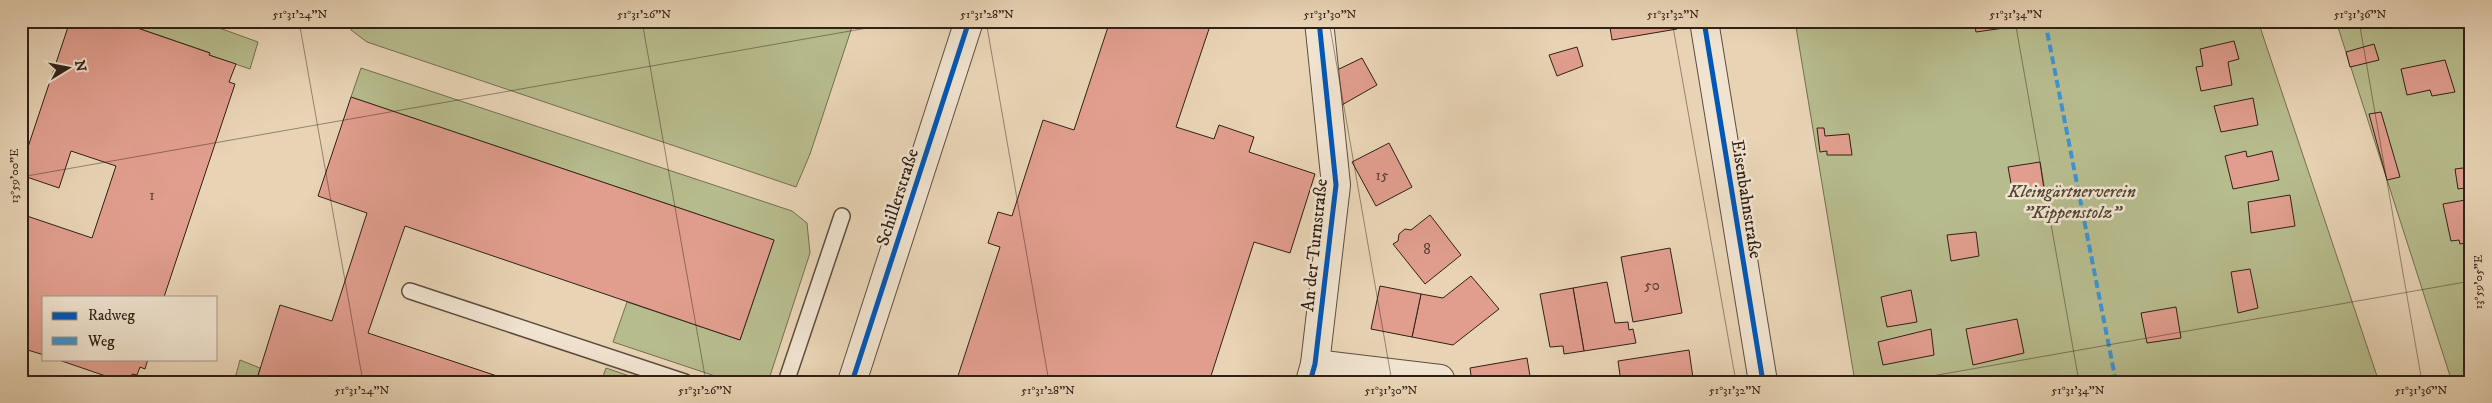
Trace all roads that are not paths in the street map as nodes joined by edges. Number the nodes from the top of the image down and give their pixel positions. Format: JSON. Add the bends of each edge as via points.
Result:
{"nodes":[{"id":1,"x":969,"y":21,"type":"edge"},
{"id":2,"x":1319,"y":21,"type":"edge"},
{"id":3,"x":1704,"y":21,"type":"edge"},
{"id":4,"x":842,"y":216,"type":"dead end"},
{"id":5,"x":410,"y":291,"type":"dead end"},
{"id":6,"x":1312,"y":373,"type":"edge"},
{"id":7,"x":685,"y":382,"type":"edge"},
{"id":8,"x":786,"y":382,"type":"edge"},
{"id":9,"x":852,"y":382,"type":"edge"},
{"id":10,"x":1440,"y":382,"type":"edge"},
{"id":11,"x":1763,"y":382,"type":"edge"}],
"edges":[{"from":1,"to":9,"type":"street","name":"Schillerstraße"},
{"from":2,"to":6,"type":"street","name":"An der Turnstraße","via":[[1336,185]]},
{"from":3,"to":11,"type":"street","name":"Eisenbahnstraße"},
{"from":4,"to":8,"type":"lane"},
{"from":5,"to":7,"type":"lane"},
{"from":6,"to":10,"type":"street","name":"An der Turnstraße","via":[[1440,379]]}]}
